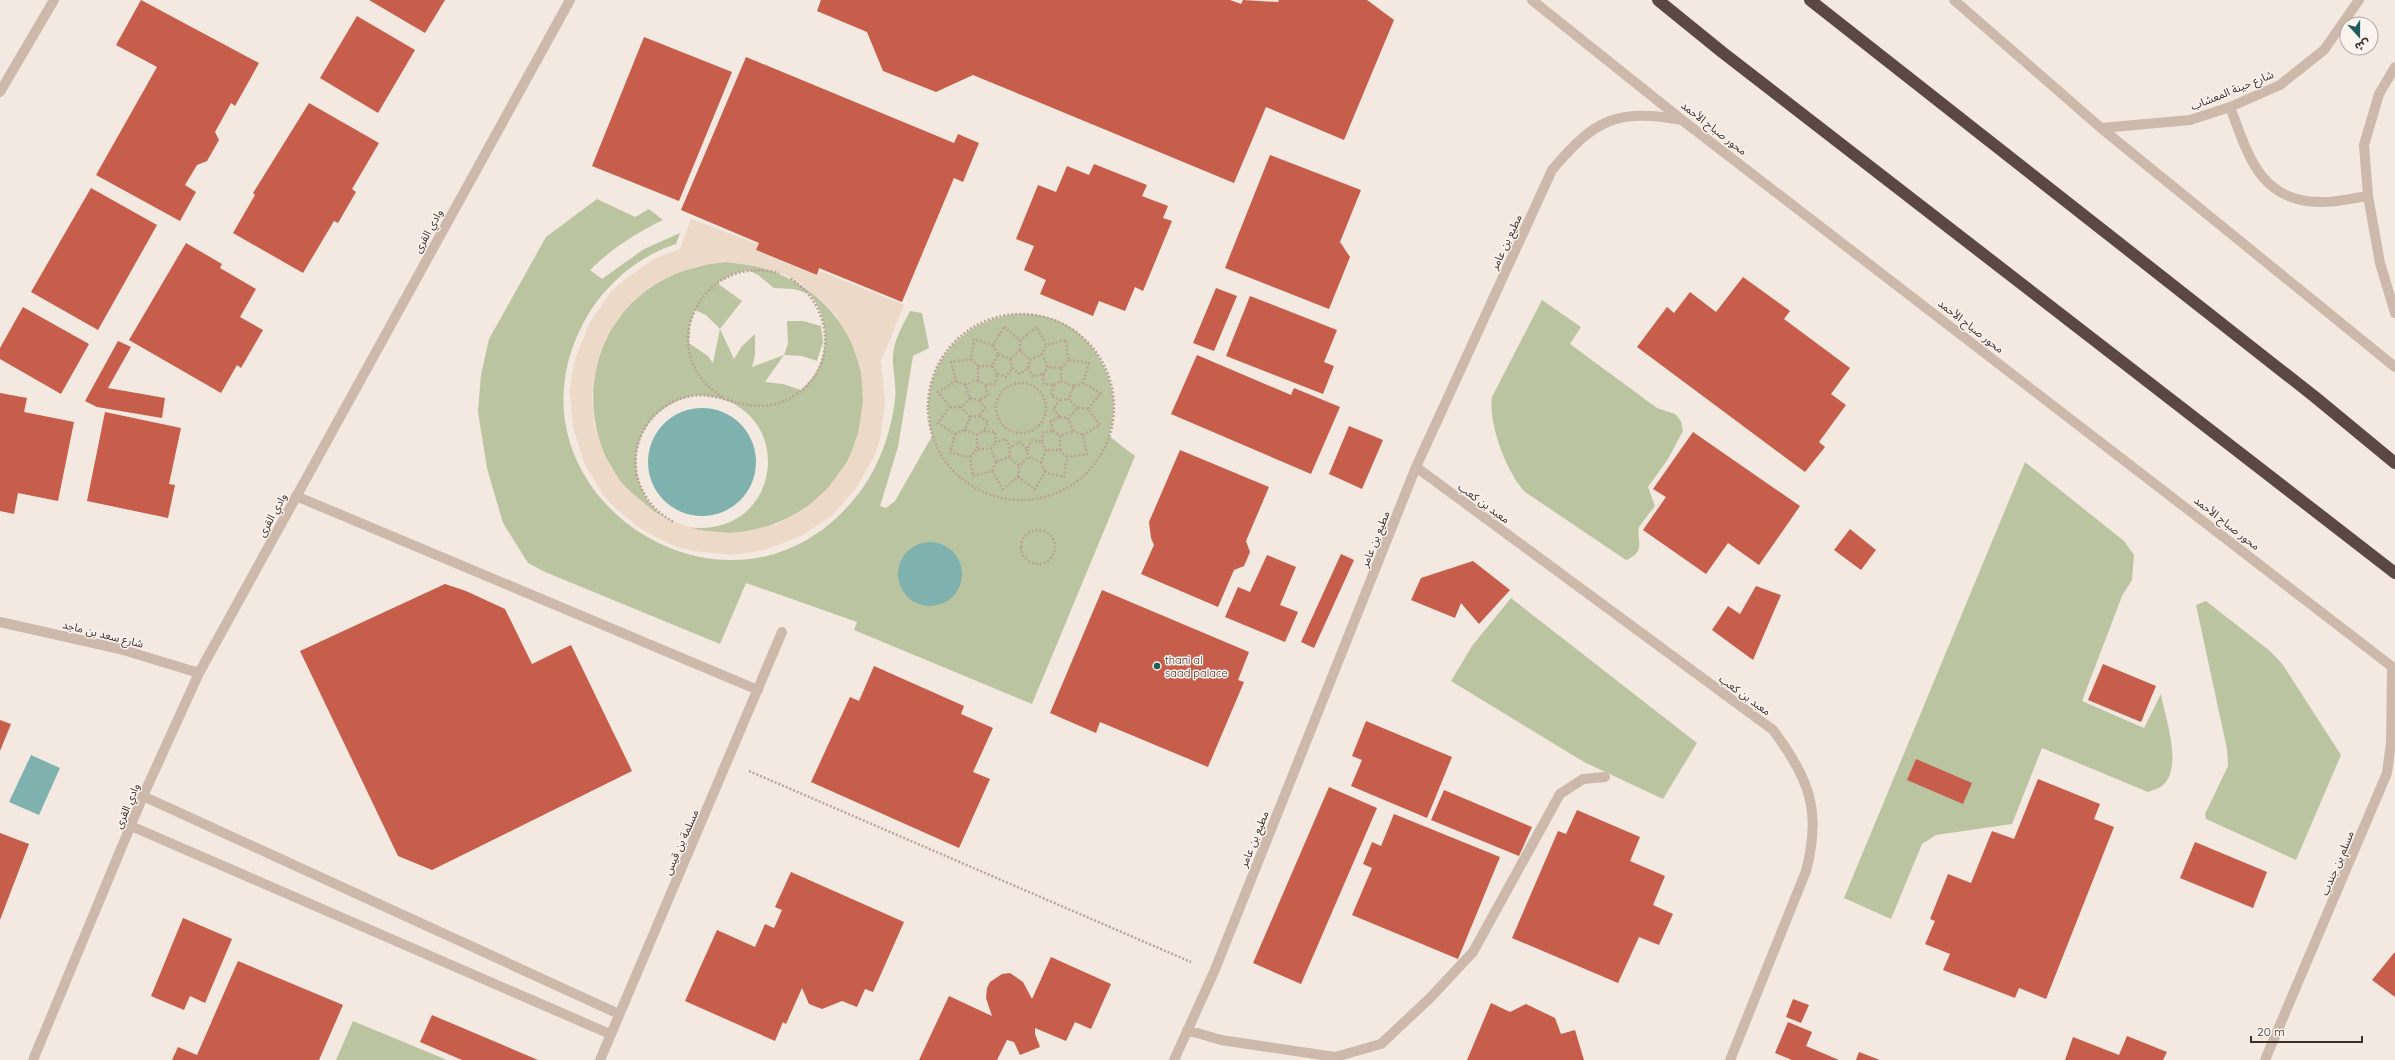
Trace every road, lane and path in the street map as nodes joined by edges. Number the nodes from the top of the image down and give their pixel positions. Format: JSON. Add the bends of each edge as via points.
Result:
{"nodes":[{"id":1,"x":54,"y":0,"type":"edge"},
{"id":2,"x":570,"y":0,"type":"edge"},
{"id":3,"x":1532,"y":0,"type":"edge"},
{"id":4,"x":1658,"y":0,"type":"edge"},
{"id":5,"x":1810,"y":0,"type":"edge"},
{"id":6,"x":1954,"y":0,"type":"edge"},
{"id":7,"x":2359,"y":0,"type":"edge"},
{"id":8,"x":2395,"y":67,"type":"edge"},
{"id":9,"x":0,"y":92,"type":"edge"},
{"id":10,"x":2230,"y":107,"type":"junction"},
{"id":11,"x":1682,"y":120,"type":"junction"},
{"id":12,"x":2101,"y":128,"type":"junction"},
{"id":13,"x":2368,"y":196,"type":"junction"},
{"id":14,"x":780,"y":273,"type":"dead end"},
{"id":15,"x":790,"y":278,"type":"dead end"},
{"id":16,"x":2395,"y":314,"type":"edge"},
{"id":17,"x":1040,"y":317,"type":"joint"},
{"id":18,"x":1020,"y":340,"type":"junction"},
{"id":19,"x":994,"y":345,"type":"junction"},
{"id":20,"x":1046,"y":345,"type":"junction"},
{"id":21,"x":1020,"y":350,"type":"junction"},
{"id":22,"x":998,"y":354,"type":"junction"},
{"id":23,"x":1042,"y":354,"type":"junction"},
{"id":24,"x":971,"y":359,"type":"junction"},
{"id":25,"x":1010,"y":359,"type":"junction"},
{"id":26,"x":1030,"y":360,"type":"junction"},
{"id":27,"x":1068,"y":360,"type":"junction"},
{"id":28,"x":978,"y":366,"type":"junction"},
{"id":29,"x":992,"y":366,"type":"junction"},
{"id":30,"x":1048,"y":367,"type":"junction"},
{"id":31,"x":2395,"y":367,"type":"edge"},
{"id":32,"x":1012,"y":368,"type":"junction"},
{"id":33,"x":1028,"y":368,"type":"junction"},
{"id":34,"x":1061,"y":368,"type":"junction"},
{"id":35,"x":997,"y":374,"type":"junction"},
{"id":36,"x":1042,"y":374,"type":"junction"},
{"id":37,"x":978,"y":380,"type":"junction"},
{"id":38,"x":956,"y":381,"type":"junction"},
{"id":39,"x":1061,"y":381,"type":"junction"},
{"id":40,"x":1083,"y":383,"type":"junction"},
{"id":41,"x":1026,"y":384,"type":"joint"},
{"id":42,"x":965,"y":385,"type":"junction"},
{"id":43,"x":985,"y":385,"type":"junction"},
{"id":44,"x":1054,"y":385,"type":"junction"},
{"id":45,"x":1074,"y":386,"type":"junction"},
{"id":46,"x":970,"y":398,"type":"junction"},
{"id":47,"x":1068,"y":399,"type":"junction"},
{"id":48,"x":979,"y":400,"type":"junction"},
{"id":49,"x":1060,"y":400,"type":"junction"},
{"id":50,"x":729,"y":401,"type":"junction"},
{"id":51,"x":950,"y":407,"type":"junction"},
{"id":52,"x":961,"y":407,"type":"junction"},
{"id":53,"x":1078,"y":408,"type":"junction"},
{"id":54,"x":1088,"y":408,"type":"junction"},
{"id":55,"x":979,"y":416,"type":"junction"},
{"id":56,"x":1060,"y":417,"type":"junction"},
{"id":57,"x":970,"y":418,"type":"junction"},
{"id":58,"x":1068,"y":418,"type":"junction"},
{"id":59,"x":965,"y":430,"type":"junction"},
{"id":60,"x":984,"y":430,"type":"junction"},
{"id":61,"x":1053,"y":431,"type":"junction"},
{"id":62,"x":1073,"y":431,"type":"junction"},
{"id":63,"x":955,"y":434,"type":"junction"},
{"id":64,"x":977,"y":435,"type":"junction"},
{"id":65,"x":1083,"y":435,"type":"junction"},
{"id":66,"x":1060,"y":436,"type":"junction"},
{"id":67,"x":996,"y":442,"type":"junction"},
{"id":68,"x":1042,"y":442,"type":"junction"},
{"id":69,"x":1010,"y":448,"type":"junction"},
{"id":70,"x":977,"y":449,"type":"junction"},
{"id":71,"x":991,"y":449,"type":"junction"},
{"id":72,"x":1027,"y":449,"type":"junction"},
{"id":73,"x":1046,"y":450,"type":"junction"},
{"id":74,"x":1060,"y":450,"type":"junction"},
{"id":75,"x":970,"y":457,"type":"junction"},
{"id":76,"x":1009,"y":457,"type":"junction"},
{"id":77,"x":1028,"y":457,"type":"junction"},
{"id":78,"x":1067,"y":457,"type":"junction"},
{"id":79,"x":996,"y":462,"type":"junction"},
{"id":80,"x":1041,"y":462,"type":"junction"},
{"id":81,"x":2395,"y":463,"type":"edge"},
{"id":82,"x":1019,"y":466,"type":"junction"},
{"id":83,"x":1416,"y":467,"type":"junction"},
{"id":84,"x":992,"y":471,"type":"junction"},
{"id":85,"x":1045,"y":472,"type":"junction"},
{"id":86,"x":1018,"y":477,"type":"junction"},
{"id":87,"x":296,"y":496,"type":"junction"},
{"id":88,"x":673,"y":522,"type":"dead end"},
{"id":89,"x":1041,"y":530,"type":"joint"},
{"id":90,"x":2395,"y":573,"type":"edge"},
{"id":91,"x":0,"y":622,"type":"edge"},
{"id":92,"x":782,"y":632,"type":"dead end"},
{"id":93,"x":2393,"y":668,"type":"edge"},
{"id":94,"x":199,"y":673,"type":"junction"},
{"id":95,"x":758,"y":690,"type":"junction"},
{"id":96,"x":728,"y":762,"type":"junction"},
{"id":97,"x":1605,"y":777,"type":"dead end"},
{"id":98,"x":143,"y":796,"type":"junction"},
{"id":99,"x":131,"y":826,"type":"junction"},
{"id":100,"x":1214,"y":972,"type":"junction"},
{"id":101,"x":619,"y":1014,"type":"junction"},
{"id":102,"x":1187,"y":1030,"type":"junction"},
{"id":103,"x":610,"y":1034,"type":"junction"},
{"id":104,"x":33,"y":1060,"type":"edge"},
{"id":105,"x":600,"y":1060,"type":"edge"},
{"id":106,"x":1174,"y":1060,"type":"edge"},
{"id":107,"x":1730,"y":1060,"type":"edge"},
{"id":108,"x":2265,"y":1060,"type":"edge"}],
"edges":[{"from":1,"to":9,"type":"street"},
{"from":2,"to":87,"type":"street","name":"وادي القرى"},
{"from":3,"to":11,"type":"street","name":"محور صباح الأحمد"},
{"from":4,"to":90,"type":"highway"},
{"from":5,"to":81,"type":"highway","via":[[2315,397]]},
{"from":6,"to":12,"type":"street"},
{"from":7,"to":10,"type":"street","name":"شارع حينة المعشاب","via":[[2324,50],[2280,86]]},
{"from":8,"to":13,"type":"street","via":[[2379,94],[2364,146]]},
{"from":10,"to":12,"type":"street","name":"شارع حينة المعشاب","via":[[2190,120]]},
{"from":10,"to":13,"type":"street","via":[[2256,170],[2273,188],[2295,199],[2319,202]]},
{"from":11,"to":83,"type":"street","name":"مطيع بن عامر","via":[[1632,114],[1606,123],[1591,130],[1573,145],[1552,170]]},
{"from":11,"to":93,"type":"street","name":"محور صباح الأحمد"},
{"from":12,"to":31,"type":"street"},
{"from":13,"to":16,"type":"street","via":[[2380,263]]},
{"from":14,"to":50,"type":"path","via":[[748,270],[723,278],[705,293],[693,313],[688,335],[691,358],[702,379]]},
{"from":15,"to":50,"type":"path","via":[[800,284],[815,301],[824,322],[825,346],[818,368],[805,387],[786,400],[763,406]]},
{"from":17,"to":17,"type":"path","via":[[1008,315],[987,321],[968,331],[939,363],[929,393],[929,426],[941,456],[954,472],[971,486],[1001,498],[1033,500],[1054,494],[1073,484],[1096,461],[1111,431],[1114,400],[1109,379],[1100,359],[1079,335],[1060,324]]},
{"from":18,"to":19,"type":"path","via":[[1004,327]]},
{"from":18,"to":20,"type":"path","via":[[1037,327]]},
{"from":18,"to":21,"type":"path"},
{"from":19,"to":22,"type":"path"},
{"from":19,"to":24,"type":"path","via":[[974,339]]},
{"from":20,"to":23,"type":"path"},
{"from":20,"to":27,"type":"path","via":[[1066,340]]},
{"from":21,"to":25,"type":"path"},
{"from":21,"to":26,"type":"path"},
{"from":22,"to":25,"type":"path"},
{"from":22,"to":29,"type":"path"},
{"from":23,"to":26,"type":"path"},
{"from":23,"to":30,"type":"path"},
{"from":24,"to":28,"type":"path"},
{"from":24,"to":38,"type":"path","via":[[951,362]]},
{"from":25,"to":32,"type":"path"},
{"from":26,"to":33,"type":"path"},
{"from":27,"to":34,"type":"path"},
{"from":27,"to":40,"type":"path","via":[[1089,363]]},
{"from":28,"to":29,"type":"path"},
{"from":28,"to":37,"type":"path"},
{"from":29,"to":35,"type":"path"},
{"from":30,"to":34,"type":"path"},
{"from":30,"to":36,"type":"path"},
{"from":32,"to":33,"type":"path","via":[[1020,374]]},
{"from":32,"to":35,"type":"path","via":[[1006,377]]},
{"from":33,"to":36,"type":"path","via":[[1033,376]]},
{"from":34,"to":39,"type":"path"},
{"from":35,"to":43,"type":"path","via":[[995,384]]},
{"from":36,"to":44,"type":"path","via":[[1044,384]]},
{"from":37,"to":42,"type":"path"},
{"from":37,"to":43,"type":"path"},
{"from":38,"to":42,"type":"path"},
{"from":38,"to":51,"type":"path","via":[[938,392]]},
{"from":39,"to":44,"type":"path"},
{"from":39,"to":45,"type":"path"},
{"from":40,"to":45,"type":"path"},
{"from":40,"to":54,"type":"path","via":[[1101,392]]},
{"from":41,"to":41,"type":"path","via":[[1016,384],[1006,389],[999,397],[996,407],[1001,422],[1008,429],[1018,433],[1038,426],[1045,412],[1045,402],[1040,392]]},
{"from":42,"to":46,"type":"path"},
{"from":43,"to":48,"type":"path","via":[[988,395]]},
{"from":44,"to":49,"type":"path","via":[[1051,395]]},
{"from":45,"to":47,"type":"path"},
{"from":46,"to":48,"type":"path"},
{"from":46,"to":52,"type":"path"},
{"from":47,"to":49,"type":"path"},
{"from":47,"to":53,"type":"path"},
{"from":48,"to":55,"type":"path","via":[[985,408]]},
{"from":49,"to":56,"type":"path","via":[[1053,409]]},
{"from":50,"to":88,"type":"path","via":[[707,395],[684,397],[664,406],[642,432],[635,459],[640,486],[652,505]]},
{"from":51,"to":52,"type":"path"},
{"from":51,"to":63,"type":"path","via":[[938,423]]},
{"from":52,"to":57,"type":"path"},
{"from":53,"to":54,"type":"path"},
{"from":53,"to":58,"type":"path"},
{"from":54,"to":65,"type":"path","via":[[1100,425]]},
{"from":55,"to":57,"type":"path"},
{"from":55,"to":60,"type":"path","via":[[988,422]]},
{"from":56,"to":58,"type":"path"},
{"from":56,"to":61,"type":"path","via":[[1051,421]]},
{"from":57,"to":59,"type":"path"},
{"from":58,"to":62,"type":"path"},
{"from":59,"to":63,"type":"path"},
{"from":59,"to":64,"type":"path"},
{"from":60,"to":64,"type":"path"},
{"from":60,"to":67,"type":"path","via":[[995,432]]},
{"from":61,"to":66,"type":"path"},
{"from":61,"to":68,"type":"path","via":[[1043,432]]},
{"from":62,"to":65,"type":"path"},
{"from":62,"to":66,"type":"path"},
{"from":63,"to":75,"type":"path","via":[[950,453]]},
{"from":64,"to":70,"type":"path"},
{"from":65,"to":78,"type":"path","via":[[1087,454]]},
{"from":66,"to":74,"type":"path"},
{"from":67,"to":69,"type":"path","via":[[1006,440]]},
{"from":67,"to":71,"type":"path"},
{"from":68,"to":72,"type":"path","via":[[1032,440]]},
{"from":68,"to":73,"type":"path"},
{"from":69,"to":72,"type":"path","via":[[1019,442]]},
{"from":69,"to":76,"type":"path"},
{"from":70,"to":71,"type":"path"},
{"from":70,"to":75,"type":"path"},
{"from":71,"to":79,"type":"path"},
{"from":72,"to":77,"type":"path"},
{"from":73,"to":74,"type":"path"},
{"from":73,"to":80,"type":"path"},
{"from":74,"to":78,"type":"path"},
{"from":75,"to":84,"type":"path","via":[[972,476]]},
{"from":76,"to":79,"type":"path"},
{"from":76,"to":82,"type":"path"},
{"from":77,"to":80,"type":"path"},
{"from":77,"to":82,"type":"path"},
{"from":78,"to":85,"type":"path","via":[[1064,477]]},
{"from":79,"to":84,"type":"path"},
{"from":80,"to":85,"type":"path"},
{"from":82,"to":86,"type":"path"},
{"from":83,"to":100,"type":"street","name":"مطيع بن عامر"},
{"from":83,"to":107,"type":"street","name":"معبد بن كعب","via":[[1772,730],[1793,757],[1803,776],[1814,821],[1813,845],[1806,871]]},
{"from":84,"to":86,"type":"path","via":[[1003,489]]},
{"from":85,"to":86,"type":"path","via":[[1034,489]]},
{"from":87,"to":94,"type":"street","name":"وادي القرى"},
{"from":87,"to":95,"type":"street"},
{"from":89,"to":89,"type":"path","via":[[1027,534],[1021,542],[1023,557],[1036,564],[1047,562],[1055,550],[1053,539]]},
{"from":91,"to":94,"type":"street","name":"شارع سعد بن ماجد","via":[[120,649]]},
{"from":92,"to":95,"type":"street","name":"مسلمة بن قيس"},
{"from":93,"to":108,"type":"street","name":"مسلم بن جندب","via":[[2391,743],[2387,772]]},
{"from":94,"to":98,"type":"street","name":"وادي القرى"},
{"from":95,"to":96,"type":"street","name":"مسلمة بن قيس"},
{"from":96,"to":100,"type":"path"},
{"from":96,"to":101,"type":"street","name":"مسلمة بن قيس"},
{"from":97,"to":102,"type":"street","via":[[1583,779],[1560,794],[1473,952],[1430,998],[1381,1044],[1335,1057],[1221,1040]]},
{"from":98,"to":99,"type":"street","name":"وادي القرى"},
{"from":98,"to":101,"type":"street"},
{"from":99,"to":103,"type":"street"},
{"from":99,"to":104,"type":"street","name":"وادي القرى"},
{"from":100,"to":102,"type":"street","name":"مطيع بن عامر"},
{"from":101,"to":103,"type":"street","name":"مسلمة بن قيس"},
{"from":102,"to":106,"type":"street","name":"مطيع بن عامر"},
{"from":103,"to":105,"type":"street","name":"مسلمة بن قيس"}]}
